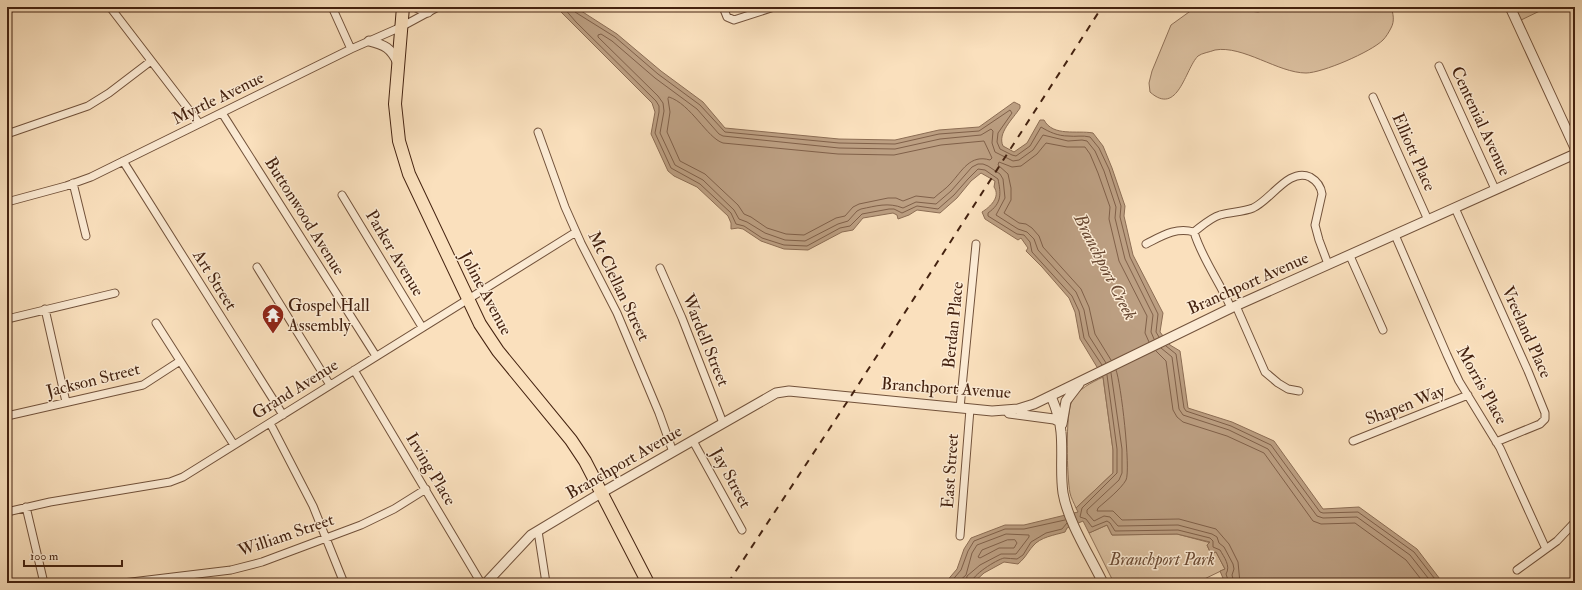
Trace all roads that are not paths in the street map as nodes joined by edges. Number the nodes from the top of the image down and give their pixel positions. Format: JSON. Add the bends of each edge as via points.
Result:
{"nodes":[{"id":1,"x":12,"y":7,"type":"edge"},
{"id":2,"x":110,"y":7,"type":"edge"},
{"id":3,"x":332,"y":7,"type":"edge"},
{"id":4,"x":403,"y":7,"type":"edge"},
{"id":5,"x":416,"y":7,"type":"edge"},
{"id":6,"x":438,"y":7,"type":"edge"},
{"id":7,"x":722,"y":7,"type":"edge"},
{"id":8,"x":774,"y":7,"type":"edge"},
{"id":9,"x":1510,"y":7,"type":"edge"},
{"id":10,"x":7,"y":11,"type":"edge"},
{"id":11,"x":428,"y":12,"type":"junction"},
{"id":12,"x":401,"y":27,"type":"junction"},
{"id":13,"x":369,"y":41,"type":"junction"},
{"id":14,"x":351,"y":49,"type":"junction"},
{"id":15,"x":151,"y":61,"type":"junction"},
{"id":16,"x":398,"y":65,"type":"junction"},
{"id":17,"x":1439,"y":66,"type":"dead end"},
{"id":18,"x":1373,"y":97,"type":"dead end"},
{"id":19,"x":222,"y":113,"type":"junction"},
{"id":20,"x":199,"y":123,"type":"junction"},
{"id":21,"x":538,"y":132,"type":"dead end"},
{"id":22,"x":7,"y":134,"type":"edge"},
{"id":23,"x":1575,"y":148,"type":"edge"},
{"id":24,"x":1575,"y":154,"type":"edge"},
{"id":25,"x":122,"y":161,"type":"junction"},
{"id":26,"x":73,"y":183,"type":"junction"},
{"id":27,"x":1495,"y":189,"type":"junction"},
{"id":28,"x":342,"y":195,"type":"dead end"},
{"id":29,"x":7,"y":202,"type":"edge"},
{"id":30,"x":1455,"y":208,"type":"junction"},
{"id":31,"x":1428,"y":220,"type":"junction"},
{"id":32,"x":576,"y":232,"type":"junction"},
{"id":33,"x":1194,"y":232,"type":"junction"},
{"id":34,"x":1395,"y":235,"type":"junction"},
{"id":35,"x":86,"y":236,"type":"dead end"},
{"id":36,"x":976,"y":244,"type":"dead end"},
{"id":37,"x":1146,"y":244,"type":"dead end"},
{"id":38,"x":1350,"y":256,"type":"junction"},
{"id":39,"x":1328,"y":264,"type":"junction"},
{"id":40,"x":257,"y":267,"type":"dead end"},
{"id":41,"x":660,"y":268,"type":"dead end"},
{"id":42,"x":114,"y":294,"type":"dead end"},
{"id":43,"x":468,"y":299,"type":"junction"},
{"id":44,"x":1234,"y":307,"type":"junction"},
{"id":45,"x":45,"y":309,"type":"junction"},
{"id":46,"x":7,"y":319,"type":"edge"},
{"id":47,"x":156,"y":323,"type":"dead end"},
{"id":48,"x":422,"y":327,"type":"junction"},
{"id":49,"x":1383,"y":330,"type":"dead end"},
{"id":50,"x":376,"y":356,"type":"junction"},
{"id":51,"x":180,"y":361,"type":"junction"},
{"id":52,"x":354,"y":370,"type":"junction"},
{"id":53,"x":1087,"y":378,"type":"junction"},
{"id":54,"x":330,"y":385,"type":"junction"},
{"id":55,"x":1299,"y":391,"type":"dead end"},
{"id":56,"x":1468,"y":395,"type":"junction"},
{"id":57,"x":1051,"y":396,"type":"junction"},
{"id":58,"x":66,"y":402,"type":"junction"},
{"id":59,"x":960,"y":408,"type":"junction"},
{"id":60,"x":970,"y":409,"type":"junction"},
{"id":61,"x":992,"y":411,"type":"junction"},
{"id":62,"x":283,"y":415,"type":"junction"},
{"id":63,"x":7,"y":416,"type":"edge"},
{"id":64,"x":1060,"y":422,"type":"junction"},
{"id":65,"x":270,"y":423,"type":"junction"},
{"id":66,"x":723,"y":423,"type":"junction"},
{"id":67,"x":1062,"y":440,"type":"junction"},
{"id":68,"x":693,"y":441,"type":"junction"},
{"id":69,"x":1352,"y":441,"type":"dead end"},
{"id":70,"x":1496,"y":442,"type":"junction"},
{"id":71,"x":234,"y":445,"type":"junction"},
{"id":72,"x":673,"y":452,"type":"junction"},
{"id":73,"x":426,"y":490,"type":"junction"},
{"id":74,"x":601,"y":493,"type":"junction"},
{"id":75,"x":26,"y":507,"type":"junction"},
{"id":76,"x":7,"y":512,"type":"edge"},
{"id":77,"x":1575,"y":522,"type":"edge"},
{"id":78,"x":742,"y":530,"type":"dead end"},
{"id":79,"x":538,"y":531,"type":"junction"},
{"id":80,"x":960,"y":536,"type":"dead end"},
{"id":81,"x":327,"y":537,"type":"junction"},
{"id":82,"x":1546,"y":549,"type":"junction"},
{"id":83,"x":1517,"y":570,"type":"dead end"},
{"id":84,"x":175,"y":580,"type":"edge"},
{"id":85,"x":44,"y":583,"type":"edge"},
{"id":86,"x":123,"y":583,"type":"edge"},
{"id":87,"x":344,"y":583,"type":"edge"},
{"id":88,"x":481,"y":583,"type":"edge"},
{"id":89,"x":486,"y":583,"type":"edge"},
{"id":90,"x":546,"y":583,"type":"edge"},
{"id":91,"x":648,"y":583,"type":"edge"},
{"id":92,"x":1103,"y":583,"type":"edge"}],
"edges":[{"from":1,"to":10,"type":"street"},
{"from":2,"to":15,"type":"street"},
{"from":3,"to":14,"type":"street"},
{"from":4,"to":12,"type":"main road","name":"Joline Avenue"},
{"from":5,"to":11,"type":"street"},
{"from":6,"to":11,"type":"street","name":"Myrtle Avenue"},
{"from":7,"to":8,"type":"street","via":[[727,17],[734,20]]},
{"from":9,"to":23,"type":"street"},
{"from":11,"to":12,"type":"street","name":"Myrtle Avenue"},
{"from":12,"to":13,"type":"street","name":"Myrtle Avenue"},
{"from":12,"to":16,"type":"main road","name":"Joline Avenue"},
{"from":13,"to":14,"type":"street","name":"Myrtle Avenue"},
{"from":13,"to":16,"type":"street","via":[[387,48],[394,54]]},
{"from":14,"to":19,"type":"street","name":"Myrtle Avenue"},
{"from":15,"to":20,"type":"street"},
{"from":15,"to":22,"type":"street","via":[[88,106]]},
{"from":16,"to":43,"type":"main road","name":"Joline Avenue","via":[[395,115],[404,159]]},
{"from":17,"to":27,"type":"street","name":"Centenial Avenue"},
{"from":18,"to":31,"type":"street","name":"Elliott Place"},
{"from":19,"to":20,"type":"street","name":"Myrtle Avenue"},
{"from":19,"to":50,"type":"street","name":"Buttonwood Avenue"},
{"from":20,"to":25,"type":"street","name":"Myrtle Avenue"},
{"from":21,"to":32,"type":"street","name":"Mc Clellan Street"},
{"from":24,"to":27,"type":"street","name":"Branchport Avenue"},
{"from":25,"to":26,"type":"street","name":"Myrtle Avenue"},
{"from":25,"to":62,"type":"street","name":"Art Street"},
{"from":26,"to":29,"type":"street","name":"Myrtle Avenue"},
{"from":26,"to":35,"type":"street"},
{"from":27,"to":30,"type":"street","name":"Branchport Avenue"},
{"from":28,"to":48,"type":"street","name":"Parker Avenue"},
{"from":30,"to":31,"type":"street","name":"Branchport Avenue"},
{"from":30,"to":70,"type":"street","name":"Vreeland Place","via":[[1545,413],[1545,419],[1540,424]]},
{"from":31,"to":34,"type":"street","name":"Branchport Avenue"},
{"from":32,"to":43,"type":"street","name":"Grand Avenue"},
{"from":32,"to":72,"type":"street","name":"Mc Clellan Street","via":[[617,313]]},
{"from":33,"to":37,"type":"street","via":[[1171,231]]},
{"from":33,"to":39,"type":"street","via":[[1216,216],[1253,208],[1286,180],[1302,175],[1312,178],[1321,190],[1315,225]]},
{"from":33,"to":44,"type":"street","via":[[1201,251]]},
{"from":34,"to":38,"type":"street","name":"Branchport Avenue"},
{"from":34,"to":56,"type":"street","name":"Morris Place","via":[[1447,355]]},
{"from":36,"to":59,"type":"street","name":"Berdan Place"},
{"from":38,"to":39,"type":"street","name":"Branchport Avenue"},
{"from":38,"to":49,"type":"street"},
{"from":39,"to":44,"type":"street","name":"Branchport Avenue"},
{"from":40,"to":54,"type":"street"},
{"from":41,"to":66,"type":"street","name":"Wardell Street"},
{"from":42,"to":45,"type":"street"},
{"from":43,"to":48,"type":"street","name":"Grand Avenue"},
{"from":43,"to":74,"type":"main road","name":"Joline Avenue","via":[[480,324],[498,351],[571,440]]},
{"from":44,"to":53,"type":"street","name":"Branchport Avenue"},
{"from":44,"to":55,"type":"street","via":[[1266,372],[1288,389]]},
{"from":45,"to":46,"type":"street"},
{"from":45,"to":58,"type":"street"},
{"from":47,"to":51,"type":"street"},
{"from":48,"to":50,"type":"street","name":"Grand Avenue"},
{"from":50,"to":52,"type":"street","name":"Grand Avenue"},
{"from":51,"to":58,"type":"street","name":"Jackson Street","via":[[143,385]]},
{"from":51,"to":71,"type":"street"},
{"from":52,"to":54,"type":"street","name":"Grand Avenue"},
{"from":52,"to":73,"type":"street","name":"Irving Place"},
{"from":53,"to":57,"type":"street","name":"Branchport Avenue"},
{"from":53,"to":67,"type":"street","via":[[1075,388],[1066,402]]},
{"from":54,"to":62,"type":"street","name":"Grand Avenue"},
{"from":56,"to":69,"type":"street","name":"Shapen Way"},
{"from":56,"to":70,"type":"street","name":"Morris Place"},
{"from":57,"to":61,"type":"street","name":"Branchport Avenue","via":[[1024,408]]},
{"from":57,"to":64,"type":"street"},
{"from":58,"to":63,"type":"street","name":"Jackson Street"},
{"from":59,"to":60,"type":"street","name":"Branchport Avenue"},
{"from":59,"to":66,"type":"street","name":"Branchport Avenue","via":[[781,391]]},
{"from":60,"to":61,"type":"street","name":"Branchport Avenue"},
{"from":60,"to":80,"type":"street","name":"East Street"},
{"from":61,"to":64,"type":"street","via":[[1054,419]]},
{"from":62,"to":65,"type":"street","name":"Grand Avenue"},
{"from":64,"to":67,"type":"street"},
{"from":65,"to":71,"type":"street","name":"Grand Avenue"},
{"from":65,"to":81,"type":"street"},
{"from":66,"to":68,"type":"street","name":"Branchport Avenue"},
{"from":67,"to":92,"type":"street","via":[[1061,475],[1068,512]]},
{"from":68,"to":72,"type":"street","name":"Branchport Avenue"},
{"from":68,"to":78,"type":"street","name":"Jay Street"},
{"from":70,"to":82,"type":"street","name":"Morris Place"},
{"from":71,"to":75,"type":"street","name":"Grand Avenue","via":[[175,481]]},
{"from":72,"to":74,"type":"street","name":"Branchport Avenue"},
{"from":73,"to":81,"type":"street","name":"William Street","via":[[361,525]]},
{"from":73,"to":88,"type":"street","name":"Irving Place"},
{"from":74,"to":79,"type":"street","name":"Branchport Avenue"},
{"from":74,"to":91,"type":"main road","name":"Joline Avenue"},
{"from":75,"to":76,"type":"street","name":"Grand Avenue"},
{"from":75,"to":85,"type":"street"},
{"from":77,"to":82,"type":"street","via":[[1563,536]]},
{"from":79,"to":89,"type":"street","name":"Branchport Avenue","via":[[513,553]]},
{"from":79,"to":90,"type":"street"},
{"from":81,"to":84,"type":"street","name":"William Street","via":[[242,568]]},
{"from":81,"to":87,"type":"street"},
{"from":82,"to":83,"type":"street"},
{"from":84,"to":86,"type":"street","name":"William Street"}]}
